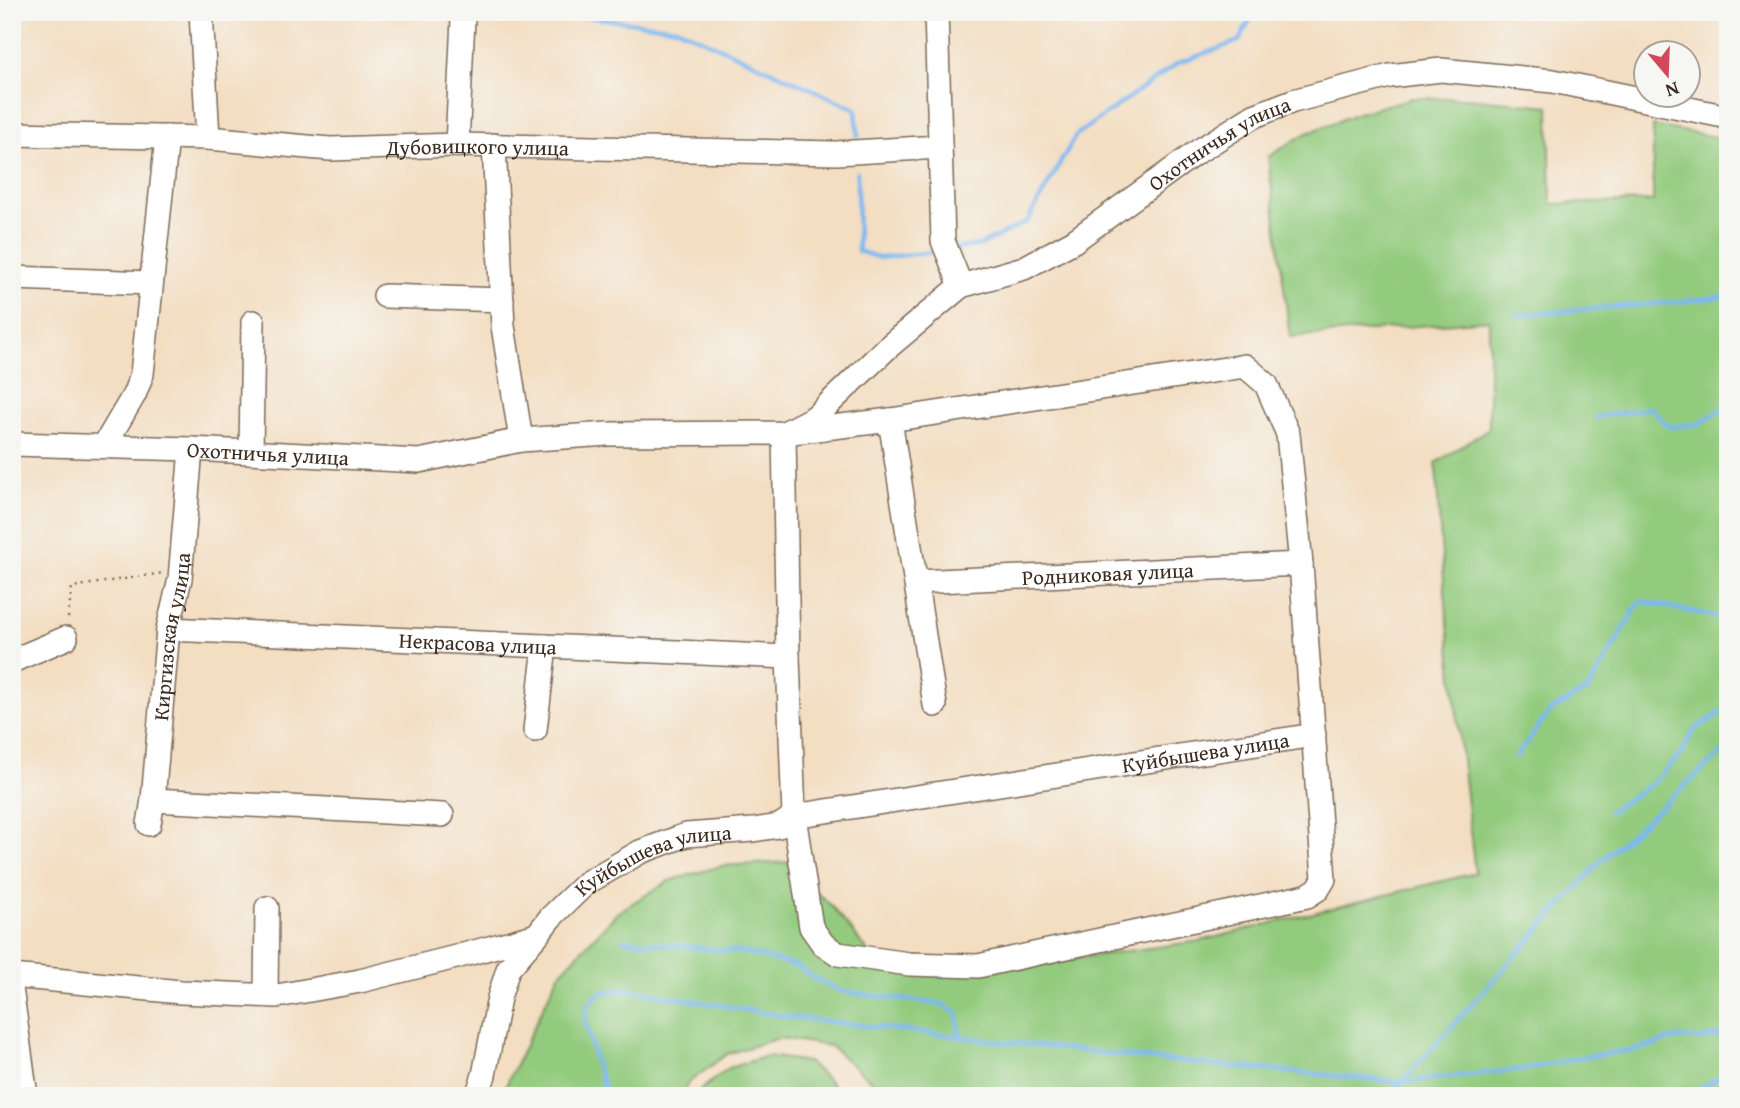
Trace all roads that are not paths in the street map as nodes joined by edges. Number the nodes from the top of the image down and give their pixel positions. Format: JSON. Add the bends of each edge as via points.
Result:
{"nodes":[{"id":1,"x":201,"y":12,"type":"edge"},
{"id":2,"x":458,"y":12,"type":"edge"},
{"id":3,"x":936,"y":12,"type":"edge"},
{"id":4,"x":1728,"y":117,"type":"edge"},
{"id":5,"x":12,"y":134,"type":"edge"},
{"id":6,"x":167,"y":137,"type":"junction"},
{"id":7,"x":208,"y":138,"type":"junction"},
{"id":8,"x":457,"y":145,"type":"junction"},
{"id":9,"x":494,"y":145,"type":"junction"},
{"id":10,"x":940,"y":146,"type":"junction"},
{"id":11,"x":12,"y":278,"type":"edge"},
{"id":12,"x":151,"y":283,"type":"junction"},
{"id":13,"x":961,"y":286,"type":"junction"},
{"id":14,"x":385,"y":296,"type":"dead end"},
{"id":15,"x":502,"y":300,"type":"junction"},
{"id":16,"x":253,"y":322,"type":"dead end"},
{"id":17,"x":1245,"y":366,"type":"joint"},
{"id":18,"x":890,"y":420,"type":"junction"},
{"id":19,"x":784,"y":433,"type":"junction"},
{"id":20,"x":521,"y":440,"type":"junction"},
{"id":21,"x":12,"y":444,"type":"edge"},
{"id":22,"x":104,"y":446,"type":"junction"},
{"id":23,"x":191,"y":449,"type":"junction"},
{"id":24,"x":251,"y":452,"type":"junction"},
{"id":25,"x":1301,"y":564,"type":"junction"},
{"id":26,"x":916,"y":582,"type":"junction"},
{"id":27,"x":168,"y":629,"type":"junction"},
{"id":28,"x":66,"y":638,"type":"road end"},
{"id":29,"x":545,"y":646,"type":"junction"},
{"id":30,"x":788,"y":657,"type":"junction"},
{"id":31,"x":12,"y":661,"type":"edge"},
{"id":32,"x":935,"y":705,"type":"dead end"},
{"id":33,"x":535,"y":730,"type":"dead end"},
{"id":34,"x":1314,"y":736,"type":"junction"},
{"id":35,"x":153,"y":800,"type":"junction"},
{"id":36,"x":442,"y":816,"type":"dead end"},
{"id":37,"x":794,"y":816,"type":"junction"},
{"id":38,"x":149,"y":824,"type":"dead end"},
{"id":39,"x":267,"y":908,"type":"dead end"},
{"id":40,"x":537,"y":934,"type":"junction"},
{"id":41,"x":12,"y":975,"type":"edge"},
{"id":42,"x":266,"y":995,"type":"junction"},
{"id":43,"x":12,"y":996,"type":"edge"},
{"id":44,"x":26,"y":1096,"type":"edge"},
{"id":45,"x":477,"y":1096,"type":"edge"}],
"edges":[{"from":1,"to":7,"type":"street"},
{"from":2,"to":8,"type":"street","via":[[463,19]]},
{"from":3,"to":10,"type":"street"},
{"from":4,"to":13,"type":"street","name":"Охотничья улица","via":[[1553,81],[1441,70],[1390,76],[1254,116],[1074,241],[1024,268]]},
{"from":5,"to":6,"type":"street","name":"Дубовицкого улица"},
{"from":6,"to":7,"type":"street","name":"Дубовицкого улица"},
{"from":6,"to":12,"type":"street"},
{"from":7,"to":8,"type":"street","name":"Дубовицкого улица","via":[[330,149]]},
{"from":8,"to":9,"type":"street","name":"Дубовицкого улица"},
{"from":9,"to":10,"type":"street","name":"Дубовицкого улица","via":[[836,153]]},
{"from":9,"to":15,"type":"street"},
{"from":10,"to":13,"type":"street","via":[[947,250]]},
{"from":11,"to":12,"type":"street"},
{"from":12,"to":22,"type":"street","via":[[142,374]]},
{"from":13,"to":19,"type":"street","name":"Охотничья улица","via":[[815,417]]},
{"from":14,"to":15,"type":"street"},
{"from":15,"to":20,"type":"street"},
{"from":16,"to":24,"type":"street"},
{"from":17,"to":18,"type":"street","name":"Охотничья улица"},
{"from":17,"to":25,"type":"street","name":"Куйбышева улица","via":[[1266,384],[1288,434]]},
{"from":18,"to":19,"type":"street","name":"Охотничья улица"},
{"from":18,"to":26,"type":"street"},
{"from":19,"to":20,"type":"street","name":"Охотничья улица","via":[[608,434]]},
{"from":19,"to":30,"type":"street"},
{"from":20,"to":24,"type":"street","name":"Охотничья улица","via":[[419,461]]},
{"from":21,"to":22,"type":"street","name":"Охотничья улица"},
{"from":22,"to":23,"type":"street","name":"Охотничья улица"},
{"from":23,"to":24,"type":"street","name":"Охотничья улица"},
{"from":23,"to":27,"type":"street","name":"Киргизская улица","via":[[180,570]]},
{"from":25,"to":26,"type":"street","name":"Родниковая улица"},
{"from":25,"to":34,"type":"street","name":"Куйбышева улица"},
{"from":26,"to":32,"type":"street"},
{"from":27,"to":29,"type":"street","name":"Некрасова улица"},
{"from":27,"to":35,"type":"street","name":"Киргизская улица"},
{"from":28,"to":31,"type":"street"},
{"from":29,"to":30,"type":"street","name":"Некрасова улица"},
{"from":29,"to":33,"type":"street"},
{"from":30,"to":37,"type":"street"},
{"from":34,"to":37,"type":"street","name":"Куйбышева улица"},
{"from":34,"to":37,"type":"street","name":"Куйбышева улица","via":[[1324,879],[1318,889],[1307,896],[978,966],[909,964],[838,954],[823,944],[811,927]]},
{"from":35,"to":36,"type":"street"},
{"from":35,"to":38,"type":"street","name":"Киргизская улица"},
{"from":37,"to":40,"type":"street","name":"Куйбышева улица","via":[[779,826],[686,835],[640,852],[586,883]]},
{"from":39,"to":42,"type":"street"},
{"from":40,"to":42,"type":"street","via":[[360,981]]},
{"from":40,"to":45,"type":"street","via":[[508,969]]},
{"from":41,"to":42,"type":"street","via":[[181,992]]},
{"from":43,"to":44,"type":"street"}]}
